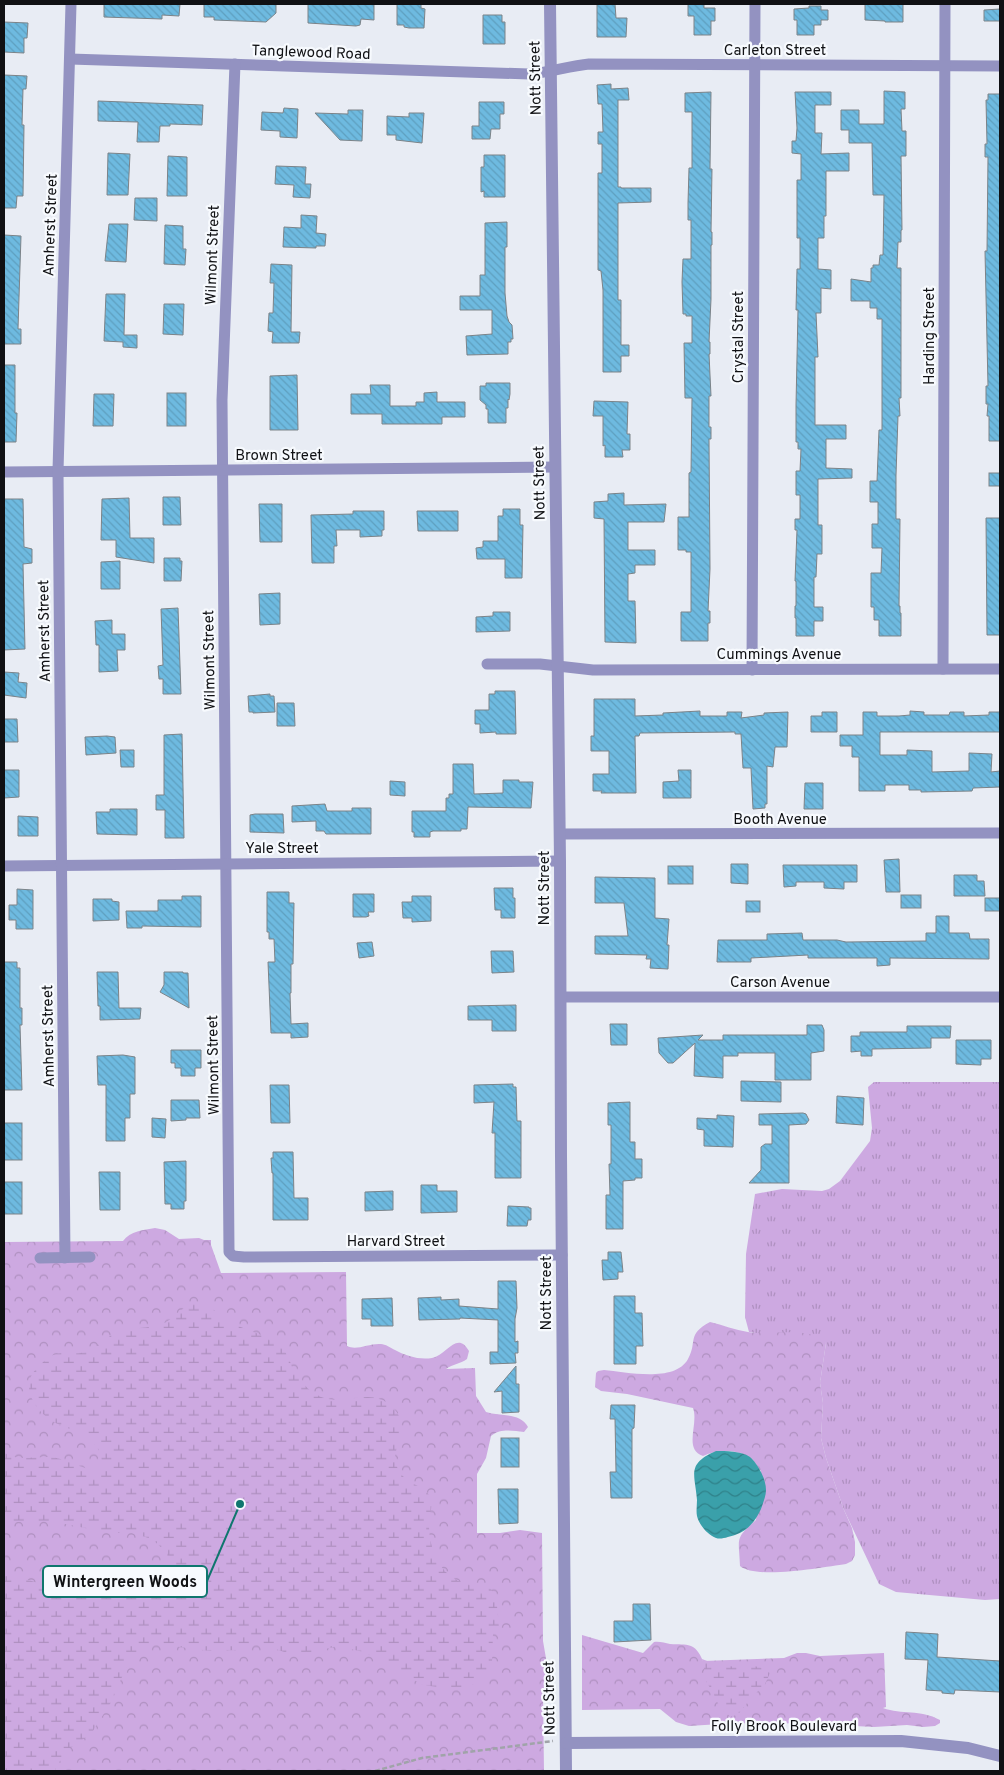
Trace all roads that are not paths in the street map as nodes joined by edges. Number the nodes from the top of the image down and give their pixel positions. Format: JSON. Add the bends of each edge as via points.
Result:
{"nodes":[{"id":1,"x":71,"y":4,"type":"edge"},
{"id":2,"x":550,"y":4,"type":"edge"},
{"id":3,"x":755,"y":4,"type":"edge"},
{"id":4,"x":945,"y":4,"type":"edge"},
{"id":5,"x":70,"y":59,"type":"junction"},
{"id":6,"x":235,"y":64,"type":"junction"},
{"id":7,"x":754,"y":65,"type":"junction"},
{"id":8,"x":945,"y":66,"type":"junction"},
{"id":9,"x":1000,"y":66,"type":"edge"},
{"id":10,"x":551,"y":71,"type":"junction"},
{"id":11,"x":555,"y":468,"type":"junction"},
{"id":12,"x":222,"y":470,"type":"junction"},
{"id":13,"x":58,"y":471,"type":"junction"},
{"id":14,"x":4,"y":472,"type":"edge"},
{"id":15,"x":487,"y":664,"type":"dead end"},
{"id":16,"x":558,"y":667,"type":"junction"},
{"id":17,"x":943,"y":669,"type":"junction"},
{"id":18,"x":1000,"y":669,"type":"edge"},
{"id":19,"x":752,"y":670,"type":"junction"},
{"id":20,"x":1000,"y":833,"type":"edge"},
{"id":21,"x":560,"y":834,"type":"junction"},
{"id":22,"x":560,"y":861,"type":"junction"},
{"id":23,"x":226,"y":864,"type":"junction"},
{"id":24,"x":62,"y":865,"type":"junction"},
{"id":25,"x":4,"y":866,"type":"edge"},
{"id":26,"x":561,"y":997,"type":"junction"},
{"id":27,"x":1000,"y":997,"type":"edge"},
{"id":28,"x":562,"y":1255,"type":"junction"},
{"id":29,"x":231,"y":1256,"type":"joint"},
{"id":30,"x":90,"y":1257,"type":"dead end"},
{"id":31,"x":40,"y":1258,"type":"dead end"},
{"id":32,"x":65,"y":1258,"type":"junction"},
{"id":33,"x":566,"y":1743,"type":"junction"},
{"id":34,"x":1000,"y":1756,"type":"edge"},
{"id":35,"x":566,"y":1771,"type":"edge"}],
"edges":[{"from":1,"to":5,"type":"street","name":"Amherst Street"},
{"from":2,"to":10,"type":"street","name":"Nott Street"},
{"from":3,"to":7,"type":"street","name":"Crystal Street"},
{"from":4,"to":8,"type":"street","name":"Harding Street"},
{"from":5,"to":6,"type":"street","name":"Tanglewood Road"},
{"from":5,"to":13,"type":"street","name":"Amherst Street"},
{"from":6,"to":10,"type":"street","name":"Tanglewood Road","via":[[529,74]]},
{"from":6,"to":12,"type":"street","name":"Wilmont Street"},
{"from":7,"to":8,"type":"street","name":"Carleton Street"},
{"from":7,"to":10,"type":"street","name":"Carleton Street","via":[[589,64]]},
{"from":7,"to":19,"type":"street","name":"Crystal Street"},
{"from":8,"to":9,"type":"street","name":"Carleton Street"},
{"from":8,"to":17,"type":"street","name":"Harding Street"},
{"from":10,"to":11,"type":"street","name":"Nott Street"},
{"from":11,"to":12,"type":"street","name":"Brown Street"},
{"from":11,"to":16,"type":"street","name":"Nott Street"},
{"from":12,"to":13,"type":"street","name":"Brown Street"},
{"from":12,"to":23,"type":"street","name":"Wilmont Street"},
{"from":13,"to":14,"type":"street","name":"Brown Street"},
{"from":13,"to":24,"type":"street","name":"Amherst Street"},
{"from":15,"to":16,"type":"street","name":"Cummings Avenue"},
{"from":16,"to":19,"type":"street","name":"Cummings Avenue"},
{"from":16,"to":21,"type":"street","name":"Nott Street"},
{"from":17,"to":18,"type":"street","name":"Cummings Avenue"},
{"from":17,"to":19,"type":"street","name":"Cummings Avenue"},
{"from":20,"to":21,"type":"street","name":"Booth Avenue"},
{"from":21,"to":22,"type":"street","name":"Nott Street"},
{"from":22,"to":23,"type":"street","name":"Yale Street"},
{"from":22,"to":26,"type":"street","name":"Nott Street"},
{"from":23,"to":24,"type":"street","name":"Yale Street"},
{"from":23,"to":29,"type":"street","name":"Wilmont Street"},
{"from":24,"to":25,"type":"street","name":"Yale Street"},
{"from":24,"to":32,"type":"street","name":"Amherst Street"},
{"from":26,"to":27,"type":"street","name":"Carson Avenue"},
{"from":26,"to":28,"type":"street","name":"Nott Street"},
{"from":28,"to":29,"type":"street","name":"Harvard Street"},
{"from":28,"to":33,"type":"street","name":"Nott Street"},
{"from":30,"to":32,"type":"street"},
{"from":31,"to":32,"type":"street"},
{"from":33,"to":34,"type":"street","name":"Folly Brook Boulevard","via":[[901,1741],[968,1748]]},
{"from":33,"to":35,"type":"street","name":"Nott Street"}]}
